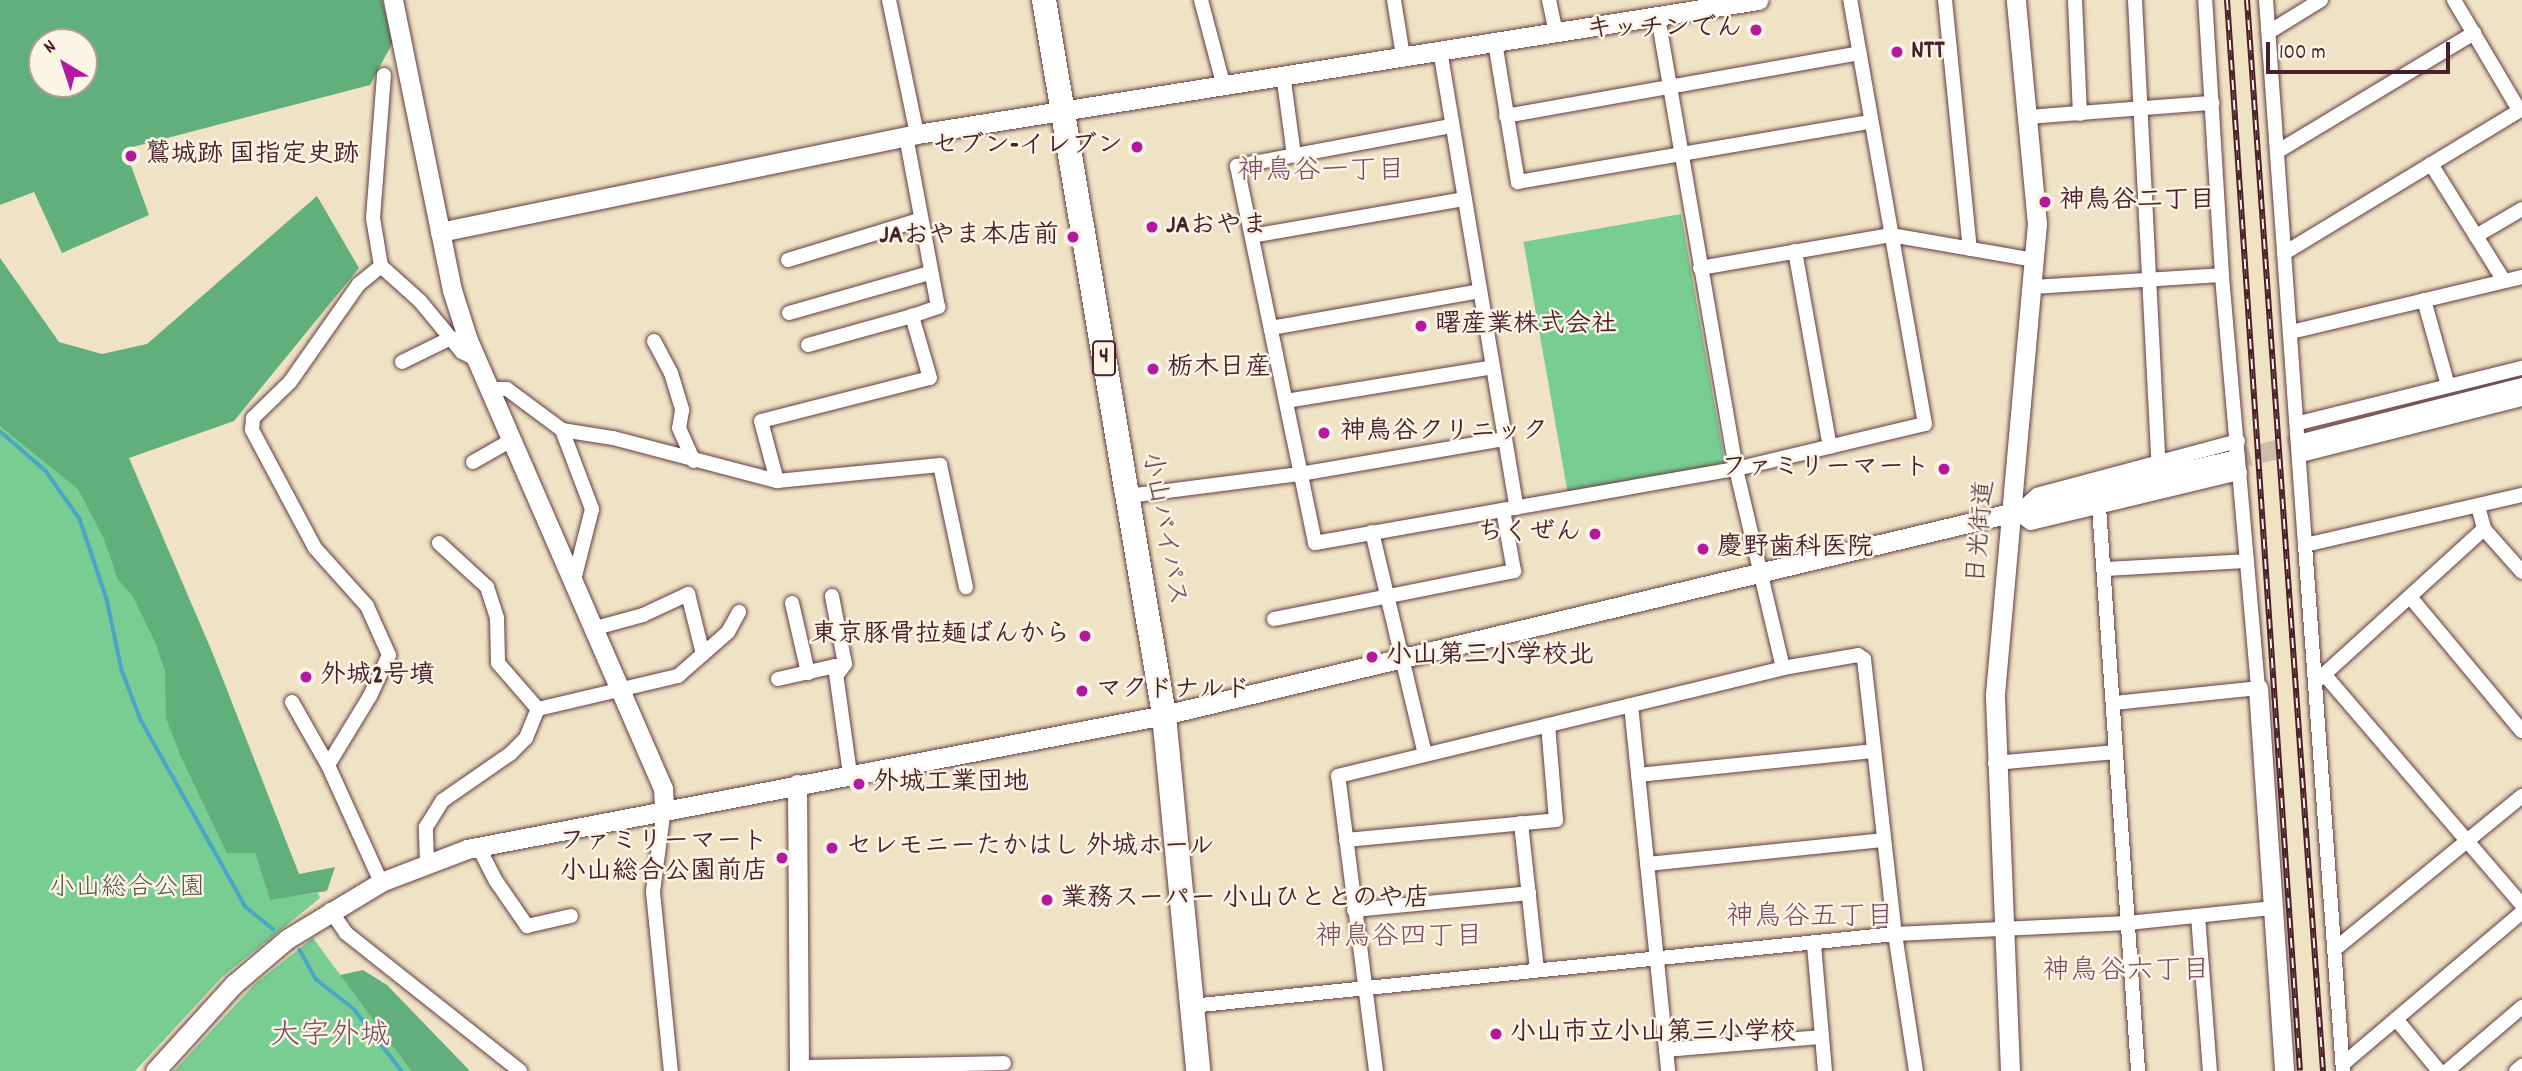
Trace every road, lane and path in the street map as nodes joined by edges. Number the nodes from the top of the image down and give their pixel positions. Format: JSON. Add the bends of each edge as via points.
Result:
{"nodes":[{"id":1,"x":393,"y":0,"type":"edge"},
{"id":2,"x":889,"y":0,"type":"edge"},
{"id":3,"x":1044,"y":0,"type":"edge"},
{"id":4,"x":1200,"y":0,"type":"edge"},
{"id":5,"x":1394,"y":0,"type":"edge"},
{"id":6,"x":1549,"y":0,"type":"edge"},
{"id":7,"x":1758,"y":0,"type":"edge"},
{"id":8,"x":1850,"y":0,"type":"edge"},
{"id":9,"x":1945,"y":0,"type":"edge"},
{"id":10,"x":2017,"y":0,"type":"edge"},
{"id":11,"x":2076,"y":0,"type":"edge"},
{"id":12,"x":2135,"y":0,"type":"edge"},
{"id":13,"x":2205,"y":0,"type":"edge"},
{"id":14,"x":2266,"y":0,"type":"edge"},
{"id":15,"x":2322,"y":0,"type":"edge"},
{"id":16,"x":2454,"y":0,"type":"edge"},
{"id":17,"x":1714,"y":4,"type":"edge"},
{"id":18,"x":1658,"y":18,"type":"junction"},
{"id":19,"x":2269,"y":32,"type":"junction"},
{"id":20,"x":1556,"y":33,"type":"junction"},
{"id":21,"x":2474,"y":33,"type":"junction"},
{"id":22,"x":1495,"y":42,"type":"junction"},
{"id":23,"x":1440,"y":50,"type":"junction"},
{"id":24,"x":1859,"y":53,"type":"junction"},
{"id":25,"x":1403,"y":56,"type":"junction"},
{"id":26,"x":1283,"y":74,"type":"junction"},
{"id":27,"x":384,"y":75,"type":"dead end"},
{"id":28,"x":1223,"y":83,"type":"junction"},
{"id":29,"x":1668,"y":88,"type":"junction"},
{"id":30,"x":2212,"y":103,"type":"junction"},
{"id":31,"x":1063,"y":109,"type":"junction"},
{"id":32,"x":2142,"y":109,"type":"junction"},
{"id":33,"x":2521,"y":109,"type":"edge"},
{"id":34,"x":2080,"y":114,"type":"junction"},
{"id":35,"x":1506,"y":116,"type":"junction"},
{"id":36,"x":2028,"y":117,"type":"junction"},
{"id":37,"x":1870,"y":122,"type":"junction"},
{"id":38,"x":1451,"y":127,"type":"junction"},
{"id":39,"x":911,"y":135,"type":"junction"},
{"id":40,"x":2280,"y":150,"type":"junction"},
{"id":41,"x":1294,"y":155,"type":"junction"},
{"id":42,"x":1682,"y":157,"type":"junction"},
{"id":43,"x":2431,"y":164,"type":"junction"},
{"id":44,"x":1464,"y":199,"type":"junction"},
{"id":45,"x":2522,"y":209,"type":"edge"},
{"id":46,"x":919,"y":220,"type":"junction"},
{"id":47,"x":440,"y":232,"type":"junction"},
{"id":48,"x":1891,"y":235,"type":"junction"},
{"id":49,"x":1252,"y":236,"type":"junction"},
{"id":50,"x":2476,"y":236,"type":"junction"},
{"id":51,"x":1970,"y":249,"type":"junction"},
{"id":52,"x":1795,"y":251,"type":"junction"},
{"id":53,"x":2286,"y":252,"type":"junction"},
{"id":54,"x":788,"y":260,"type":"dead end"},
{"id":55,"x":2035,"y":260,"type":"junction"},
{"id":56,"x":381,"y":266,"type":"junction"},
{"id":57,"x":1700,"y":268,"type":"junction"},
{"id":58,"x":929,"y":273,"type":"junction"},
{"id":59,"x":2222,"y":275,"type":"junction"},
{"id":60,"x":2522,"y":277,"type":"edge"},
{"id":61,"x":2152,"y":280,"type":"junction"},
{"id":62,"x":2504,"y":281,"type":"junction"},
{"id":63,"x":2032,"y":287,"type":"junction"},
{"id":64,"x":1480,"y":291,"type":"junction"},
{"id":65,"x":2424,"y":300,"type":"junction"},
{"id":66,"x":789,"y":313,"type":"dead end"},
{"id":67,"x":912,"y":316,"type":"junction"},
{"id":68,"x":1271,"y":328,"type":"junction"},
{"id":69,"x":2291,"y":332,"type":"junction"},
{"id":70,"x":451,"y":338,"type":"junction"},
{"id":71,"x":654,"y":341,"type":"dead end"},
{"id":72,"x":808,"y":345,"type":"dead end"},
{"id":73,"x":474,"y":358,"type":"junction"},
{"id":74,"x":402,"y":362,"type":"dead end"},
{"id":75,"x":1493,"y":367,"type":"junction"},
{"id":76,"x":2522,"y":368,"type":"edge"},
{"id":77,"x":2448,"y":386,"type":"junction"},
{"id":78,"x":2522,"y":387,"type":"edge"},
{"id":79,"x":488,"y":389,"type":"junction"},
{"id":80,"x":2522,"y":399,"type":"edge"},
{"id":81,"x":1286,"y":401,"type":"junction"},
{"id":82,"x":2299,"y":423,"type":"junction"},
{"id":83,"x":562,"y":430,"type":"junction"},
{"id":84,"x":1505,"y":439,"type":"junction"},
{"id":85,"x":510,"y":441,"type":"junction"},
{"id":86,"x":2238,"y":441,"type":"junction"},
{"id":87,"x":1830,"y":447,"type":"junction"},
{"id":88,"x":2304,"y":449,"type":"junction"},
{"id":89,"x":694,"y":461,"type":"junction"},
{"id":90,"x":2158,"y":461,"type":"junction"},
{"id":91,"x":473,"y":462,"type":"dead end"},
{"id":92,"x":2236,"y":466,"type":"junction"},
{"id":93,"x":1736,"y":469,"type":"junction"},
{"id":94,"x":1300,"y":474,"type":"junction"},
{"id":95,"x":778,"y":481,"type":"junction"},
{"id":96,"x":2522,"y":495,"type":"edge"},
{"id":97,"x":1128,"y":496,"type":"junction"},
{"id":98,"x":2478,"y":506,"type":"junction"},
{"id":99,"x":2099,"y":507,"type":"junction"},
{"id":100,"x":1510,"y":509,"type":"junction"},
{"id":101,"x":2012,"y":514,"type":"junction"},
{"id":102,"x":2484,"y":529,"type":"junction"},
{"id":103,"x":1372,"y":532,"type":"junction"},
{"id":104,"x":439,"y":543,"type":"dead end"},
{"id":105,"x":2305,"y":545,"type":"junction"},
{"id":106,"x":2247,"y":561,"type":"junction"},
{"id":107,"x":2104,"y":569,"type":"junction"},
{"id":108,"x":2522,"y":572,"type":"edge"},
{"id":109,"x":1761,"y":575,"type":"junction"},
{"id":110,"x":573,"y":583,"type":"junction"},
{"id":111,"x":966,"y":587,"type":"dead end"},
{"id":112,"x":1387,"y":595,"type":"junction"},
{"id":113,"x":832,"y":596,"type":"dead end"},
{"id":114,"x":2411,"y":598,"type":"junction"},
{"id":115,"x":792,"y":603,"type":"dead end"},
{"id":116,"x":739,"y":612,"type":"dead end"},
{"id":117,"x":1274,"y":619,"type":"dead end"},
{"id":118,"x":592,"y":629,"type":"junction"},
{"id":119,"x":703,"y":654,"type":"junction"},
{"id":120,"x":1402,"y":661,"type":"junction"},
{"id":121,"x":1783,"y":668,"type":"junction"},
{"id":122,"x":839,"y":672,"type":"junction"},
{"id":123,"x":808,"y":673,"type":"junction"},
{"id":124,"x":2319,"y":678,"type":"junction"},
{"id":125,"x":778,"y":680,"type":"dead end"},
{"id":126,"x":2258,"y":688,"type":"junction"},
{"id":127,"x":620,"y":692,"type":"junction"},
{"id":128,"x":292,"y":702,"type":"dead end"},
{"id":129,"x":2114,"y":703,"type":"junction"},
{"id":130,"x":1630,"y":705,"type":"junction"},
{"id":131,"x":538,"y":709,"type":"junction"},
{"id":132,"x":1164,"y":716,"type":"junction"},
{"id":133,"x":1548,"y":725,"type":"junction"},
{"id":134,"x":2522,"y":731,"type":"edge"},
{"id":135,"x":1873,"y":751,"type":"junction"},
{"id":136,"x":2116,"y":752,"type":"junction"},
{"id":137,"x":1425,"y":754,"type":"junction"},
{"id":138,"x":1995,"y":763,"type":"junction"},
{"id":139,"x":328,"y":765,"type":"junction"},
{"id":140,"x":850,"y":775,"type":"junction"},
{"id":141,"x":1638,"y":775,"type":"junction"},
{"id":142,"x":797,"y":784,"type":"junction"},
{"id":143,"x":2522,"y":796,"type":"edge"},
{"id":144,"x":664,"y":808,"type":"junction"},
{"id":145,"x":1521,"y":823,"type":"junction"},
{"id":146,"x":1346,"y":840,"type":"junction"},
{"id":147,"x":1883,"y":840,"type":"junction"},
{"id":148,"x":2470,"y":841,"type":"junction"},
{"id":149,"x":478,"y":846,"type":"junction"},
{"id":150,"x":427,"y":862,"type":"junction"},
{"id":151,"x":1647,"y":864,"type":"junction"},
{"id":152,"x":381,"y":882,"type":"junction"},
{"id":153,"x":1530,"y":893,"type":"junction"},
{"id":154,"x":2522,"y":905,"type":"edge"},
{"id":155,"x":2274,"y":908,"type":"junction"},
{"id":156,"x":330,"y":910,"type":"junction"},
{"id":157,"x":1354,"y":910,"type":"junction"},
{"id":158,"x":2522,"y":912,"type":"edge"},
{"id":159,"x":571,"y":916,"type":"dead end"},
{"id":160,"x":2198,"y":916,"type":"junction"},
{"id":161,"x":2128,"y":923,"type":"junction"},
{"id":162,"x":2001,"y":930,"type":"junction"},
{"id":163,"x":1895,"y":934,"type":"junction"},
{"id":164,"x":1814,"y":945,"type":"junction"},
{"id":165,"x":2335,"y":948,"type":"junction"},
{"id":166,"x":1656,"y":957,"type":"junction"},
{"id":167,"x":1537,"y":970,"type":"junction"},
{"id":168,"x":1365,"y":989,"type":"junction"},
{"id":169,"x":1191,"y":1006,"type":"junction"},
{"id":170,"x":2522,"y":1007,"type":"edge"},
{"id":171,"x":2396,"y":1020,"type":"junction"},
{"id":172,"x":1821,"y":1037,"type":"junction"},
{"id":173,"x":1666,"y":1050,"type":"junction"},
{"id":174,"x":1004,"y":1063,"type":"dead end"},
{"id":175,"x":2522,"y":1066,"type":"edge"},
{"id":176,"x":2343,"y":1067,"type":"edge"},
{"id":177,"x":799,"y":1069,"type":"edge"},
{"id":178,"x":155,"y":1071,"type":"edge"},
{"id":179,"x":520,"y":1071,"type":"edge"},
{"id":180,"x":671,"y":1071,"type":"edge"},
{"id":181,"x":1198,"y":1071,"type":"edge"},
{"id":182,"x":1376,"y":1071,"type":"edge"},
{"id":183,"x":1668,"y":1071,"type":"edge"},
{"id":184,"x":1825,"y":1071,"type":"edge"},
{"id":185,"x":1916,"y":1071,"type":"edge"},
{"id":186,"x":2010,"y":1071,"type":"edge"},
{"id":187,"x":2138,"y":1071,"type":"edge"},
{"id":188,"x":2210,"y":1071,"type":"edge"},
{"id":189,"x":2284,"y":1071,"type":"edge"},
{"id":190,"x":2440,"y":1071,"type":"edge"},
{"id":191,"x":2447,"y":1071,"type":"edge"},
{"id":192,"x":2516,"y":1071,"type":"edge"}],
"edges":[{"from":1,"to":47,"type":"street"},
{"from":2,"to":39,"type":"street"},
{"from":3,"to":31,"type":"highway","name":"小山バイパス","number":"4"},
{"from":4,"to":28,"type":"street"},
{"from":5,"to":25,"type":"street"},
{"from":6,"to":20,"type":"street"},
{"from":7,"to":17,"type":"street"},
{"from":8,"to":24,"type":"street"},
{"from":9,"to":51,"type":"street"},
{"from":10,"to":36,"type":"street","name":"日光街道"},
{"from":11,"to":34,"type":"street"},
{"from":12,"to":32,"type":"street"},
{"from":13,"to":30,"type":"street"},
{"from":14,"to":19,"type":"street"},
{"from":15,"to":19,"type":"street"},
{"from":16,"to":21,"type":"street"},
{"from":17,"to":18,"type":"street"},
{"from":18,"to":20,"type":"street"},
{"from":18,"to":29,"type":"street"},
{"from":19,"to":40,"type":"street"},
{"from":20,"to":22,"type":"street"},
{"from":21,"to":33,"type":"street"},
{"from":21,"to":40,"type":"street"},
{"from":22,"to":23,"type":"street"},
{"from":22,"to":35,"type":"street"},
{"from":23,"to":25,"type":"street"},
{"from":23,"to":38,"type":"street"},
{"from":24,"to":29,"type":"street"},
{"from":24,"to":37,"type":"street"},
{"from":25,"to":26,"type":"street"},
{"from":26,"to":28,"type":"street"},
{"from":26,"to":41,"type":"street"},
{"from":27,"to":56,"type":"street","via":[[373,218]]},
{"from":28,"to":31,"type":"street"},
{"from":29,"to":35,"type":"street"},
{"from":29,"to":42,"type":"street"},
{"from":30,"to":32,"type":"street"},
{"from":30,"to":59,"type":"street"},
{"from":31,"to":39,"type":"street"},
{"from":31,"to":97,"type":"highway","name":"小山バイパス","number":"4"},
{"from":32,"to":34,"type":"street"},
{"from":32,"to":61,"type":"street"},
{"from":33,"to":43,"type":"street"},
{"from":34,"to":36,"type":"street"},
{"from":35,"to":42,"type":"street","via":[[1518,182]]},
{"from":36,"to":55,"type":"street","name":"日光街道"},
{"from":37,"to":42,"type":"street"},
{"from":37,"to":48,"type":"street"},
{"from":38,"to":41,"type":"street"},
{"from":38,"to":44,"type":"street"},
{"from":39,"to":46,"type":"street"},
{"from":39,"to":47,"type":"street"},
{"from":40,"to":53,"type":"street"},
{"from":41,"to":49,"type":"street","via":[[1237,166]]},
{"from":42,"to":57,"type":"street"},
{"from":43,"to":50,"type":"street"},
{"from":43,"to":53,"type":"street"},
{"from":44,"to":49,"type":"street"},
{"from":44,"to":64,"type":"street"},
{"from":45,"to":50,"type":"street"},
{"from":46,"to":54,"type":"street"},
{"from":46,"to":58,"type":"street"},
{"from":47,"to":73,"type":"street"},
{"from":48,"to":51,"type":"street"},
{"from":48,"to":52,"type":"street"},
{"from":48,"to":87,"type":"street","via":[[1925,424]]},
{"from":49,"to":68,"type":"street"},
{"from":50,"to":62,"type":"street"},
{"from":51,"to":55,"type":"street"},
{"from":52,"to":57,"type":"street"},
{"from":52,"to":87,"type":"street"},
{"from":53,"to":69,"type":"street"},
{"from":55,"to":63,"type":"street","name":"日光街道"},
{"from":56,"to":70,"type":"street","via":[[420,301]]},
{"from":56,"to":139,"type":"street","via":[[359,284],[290,382],[253,418],[252,430],[315,548],[367,606],[389,655]]},
{"from":57,"to":93,"type":"street"},
{"from":58,"to":66,"type":"street"},
{"from":58,"to":67,"type":"street","via":[[937,307]]},
{"from":59,"to":61,"type":"street"},
{"from":59,"to":86,"type":"street"},
{"from":60,"to":62,"type":"street"},
{"from":61,"to":63,"type":"street"},
{"from":61,"to":90,"type":"street"},
{"from":62,"to":65,"type":"street"},
{"from":63,"to":101,"type":"street","name":"日光街道"},
{"from":64,"to":68,"type":"street"},
{"from":64,"to":75,"type":"street"},
{"from":65,"to":69,"type":"street"},
{"from":65,"to":77,"type":"street"},
{"from":67,"to":72,"type":"street"},
{"from":67,"to":95,"type":"street","via":[[930,378],[761,421]]},
{"from":68,"to":81,"type":"street"},
{"from":69,"to":82,"type":"street"},
{"from":70,"to":73,"type":"street"},
{"from":70,"to":74,"type":"street"},
{"from":71,"to":89,"type":"street","via":[[671,373],[682,410],[678,428]]},
{"from":73,"to":79,"type":"street"},
{"from":75,"to":81,"type":"street"},
{"from":75,"to":84,"type":"street"},
{"from":76,"to":77,"type":"street"},
{"from":77,"to":82,"type":"street"},
{"from":78,"to":88,"type":"street"},
{"from":79,"to":83,"type":"street","via":[[507,389]]},
{"from":79,"to":85,"type":"street"},
{"from":80,"to":88,"type":"street"},
{"from":81,"to":94,"type":"street"},
{"from":82,"to":88,"type":"street"},
{"from":83,"to":89,"type":"street","via":[[612,438]]},
{"from":83,"to":110,"type":"street","via":[[592,509]]},
{"from":84,"to":94,"type":"street"},
{"from":84,"to":100,"type":"street"},
{"from":85,"to":91,"type":"street"},
{"from":85,"to":110,"type":"street"},
{"from":86,"to":90,"type":"street"},
{"from":86,"to":92,"type":"street"},
{"from":87,"to":93,"type":"street"},
{"from":88,"to":105,"type":"street"},
{"from":89,"to":95,"type":"street"},
{"from":90,"to":101,"type":"street","via":[[2037,495]]},
{"from":92,"to":99,"type":"street"},
{"from":92,"to":101,"type":"street"},
{"from":92,"to":106,"type":"street"},
{"from":93,"to":100,"type":"street"},
{"from":93,"to":109,"type":"street"},
{"from":94,"to":97,"type":"street"},
{"from":94,"to":103,"type":"street","via":[[1315,543]]},
{"from":95,"to":111,"type":"street","via":[[940,465]]},
{"from":96,"to":98,"type":"street"},
{"from":97,"to":132,"type":"highway","name":"小山バイパス","number":"4"},
{"from":98,"to":102,"type":"street"},
{"from":98,"to":105,"type":"street"},
{"from":99,"to":101,"type":"street","via":[[2031,523]]},
{"from":99,"to":107,"type":"street"},
{"from":100,"to":103,"type":"street"},
{"from":100,"to":112,"type":"street","via":[[1514,571]]},
{"from":101,"to":109,"type":"street"},
{"from":101,"to":138,"type":"street","name":"日光街道","via":[[1995,694]]},
{"from":102,"to":108,"type":"street"},
{"from":102,"to":114,"type":"street"},
{"from":103,"to":112,"type":"street"},
{"from":104,"to":131,"type":"street","via":[[487,587],[497,618],[498,663]]},
{"from":105,"to":124,"type":"street"},
{"from":106,"to":107,"type":"street"},
{"from":106,"to":126,"type":"street"},
{"from":107,"to":129,"type":"street"},
{"from":109,"to":120,"type":"street"},
{"from":109,"to":121,"type":"street"},
{"from":110,"to":118,"type":"street"},
{"from":112,"to":117,"type":"street"},
{"from":112,"to":120,"type":"street"},
{"from":113,"to":122,"type":"street","via":[[845,664]]},
{"from":114,"to":124,"type":"street"},
{"from":114,"to":134,"type":"street"},
{"from":115,"to":123,"type":"street"},
{"from":116,"to":119,"type":"street","via":[[728,632]]},
{"from":118,"to":119,"type":"street","via":[[643,615],[688,594]]},
{"from":118,"to":127,"type":"street"},
{"from":119,"to":127,"type":"street","via":[[678,676]]},
{"from":120,"to":132,"type":"street"},
{"from":120,"to":137,"type":"street"},
{"from":121,"to":130,"type":"street"},
{"from":121,"to":135,"type":"street","via":[[1858,655],[1864,659]]},
{"from":122,"to":123,"type":"street","via":[[835,666]]},
{"from":122,"to":140,"type":"street"},
{"from":123,"to":125,"type":"street"},
{"from":124,"to":148,"type":"street"},
{"from":124,"to":165,"type":"street"},
{"from":126,"to":129,"type":"street"},
{"from":126,"to":155,"type":"street"},
{"from":127,"to":131,"type":"street"},
{"from":127,"to":144,"type":"street","via":[[663,788]]},
{"from":128,"to":139,"type":"street"},
{"from":129,"to":136,"type":"street"},
{"from":130,"to":133,"type":"street"},
{"from":130,"to":141,"type":"street"},
{"from":131,"to":150,"type":"street","via":[[526,738],[510,754],[442,802],[426,827]]},
{"from":132,"to":140,"type":"street"},
{"from":132,"to":169,"type":"highway","name":"小山バイパス","number":"4"},
{"from":133,"to":137,"type":"street"},
{"from":133,"to":145,"type":"street","via":[[1556,820]]},
{"from":135,"to":141,"type":"street"},
{"from":135,"to":147,"type":"street"},
{"from":136,"to":138,"type":"street"},
{"from":136,"to":161,"type":"street"},
{"from":137,"to":146,"type":"street","via":[[1338,776]]},
{"from":138,"to":162,"type":"street","name":"日光街道"},
{"from":139,"to":152,"type":"street"},
{"from":140,"to":142,"type":"street"},
{"from":141,"to":151,"type":"street"},
{"from":142,"to":144,"type":"street"},
{"from":142,"to":177,"type":"street"},
{"from":143,"to":148,"type":"street"},
{"from":144,"to":149,"type":"street"},
{"from":144,"to":180,"type":"street","via":[[653,892]]},
{"from":145,"to":146,"type":"street"},
{"from":145,"to":153,"type":"street"},
{"from":146,"to":157,"type":"street"},
{"from":147,"to":151,"type":"street"},
{"from":147,"to":163,"type":"street"},
{"from":148,"to":154,"type":"street"},
{"from":148,"to":165,"type":"street"},
{"from":149,"to":150,"type":"street"},
{"from":149,"to":159,"type":"street","via":[[527,926]]},
{"from":150,"to":152,"type":"street"},
{"from":151,"to":166,"type":"street"},
{"from":152,"to":156,"type":"street"},
{"from":153,"to":157,"type":"street"},
{"from":153,"to":167,"type":"street"},
{"from":155,"to":160,"type":"street"},
{"from":155,"to":189,"type":"street"},
{"from":156,"to":178,"type":"street","via":[[286,939],[234,984]]},
{"from":156,"to":179,"type":"street","via":[[346,933]]},
{"from":157,"to":168,"type":"street"},
{"from":158,"to":171,"type":"street"},
{"from":160,"to":161,"type":"street"},
{"from":160,"to":188,"type":"street"},
{"from":161,"to":162,"type":"street"},
{"from":161,"to":187,"type":"street"},
{"from":162,"to":163,"type":"street"},
{"from":162,"to":186,"type":"street","name":"日光街道"},
{"from":163,"to":164,"type":"street"},
{"from":163,"to":185,"type":"street"},
{"from":164,"to":166,"type":"street"},
{"from":164,"to":172,"type":"street"},
{"from":165,"to":176,"type":"street"},
{"from":166,"to":167,"type":"street"},
{"from":166,"to":173,"type":"street"},
{"from":167,"to":168,"type":"street"},
{"from":168,"to":169,"type":"street"},
{"from":168,"to":182,"type":"street"},
{"from":169,"to":181,"type":"highway","name":"小山バイパス","number":"4"},
{"from":170,"to":191,"type":"street"},
{"from":171,"to":176,"type":"street"},
{"from":171,"to":190,"type":"street"},
{"from":172,"to":173,"type":"street"},
{"from":172,"to":184,"type":"street"},
{"from":173,"to":183,"type":"street"},
{"from":174,"to":177,"type":"street"},
{"from":175,"to":192,"type":"street"}]}
